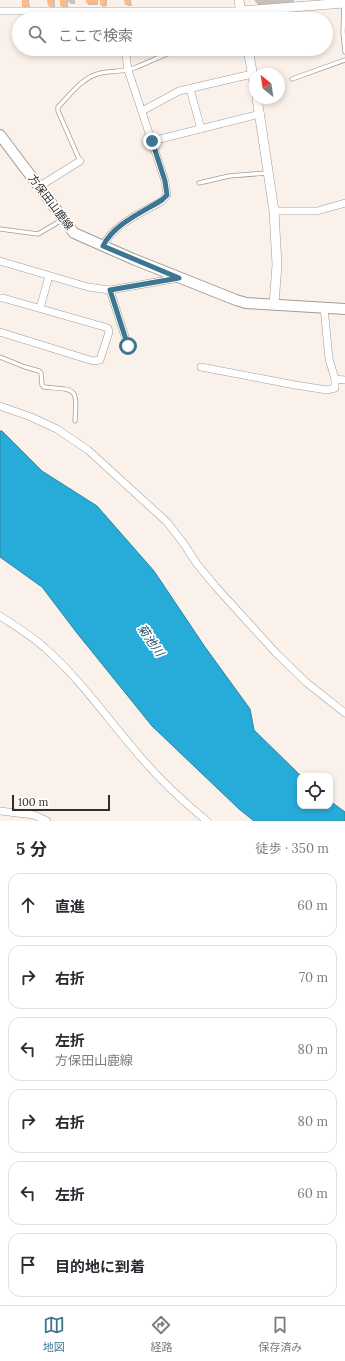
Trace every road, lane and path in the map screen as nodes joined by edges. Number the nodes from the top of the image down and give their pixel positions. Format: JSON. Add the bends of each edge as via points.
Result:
{"nodes":[{"id":1,"x":239,"y":0,"type":"edge"},
{"id":2,"x":344,"y":3,"type":"edge"},
{"id":3,"x":0,"y":11,"type":"edge"},
{"id":4,"x":31,"y":12,"type":"edge"},
{"id":5,"x":241,"y":12,"type":"edge"},
{"id":6,"x":268,"y":12,"type":"edge"},
{"id":7,"x":345,"y":52,"type":"edge"},
{"id":8,"x":126,"y":56,"type":"edge"},
{"id":9,"x":159,"y":56,"type":"edge"},
{"id":10,"x":249,"y":56,"type":"edge"},
{"id":11,"x":345,"y":60,"type":"edge"},
{"id":12,"x":251,"y":68,"type":"edge"},
{"id":13,"x":128,"y":70,"type":"junction"},
{"id":14,"x":249,"y":75,"type":"edge"},
{"id":15,"x":292,"y":79,"type":"dead end"},
{"id":16,"x":190,"y":88,"type":"junction"},
{"id":17,"x":258,"y":104,"type":"edge"},
{"id":18,"x":142,"y":111,"type":"junction"},
{"id":19,"x":260,"y":114,"type":"junction"},
{"id":20,"x":201,"y":129,"type":"junction"},
{"id":21,"x":0,"y":135,"type":"edge"},
{"id":22,"x":152,"y":141,"type":"junction"},
{"id":23,"x":80,"y":161,"type":"joint"},
{"id":24,"x":268,"y":173,"type":"junction"},
{"id":25,"x":199,"y":184,"type":"dead end"},
{"id":26,"x":40,"y":186,"type":"junction"},
{"id":27,"x":345,"y":203,"type":"edge"},
{"id":28,"x":274,"y":211,"type":"junction"},
{"id":29,"x":63,"y":219,"type":"junction"},
{"id":30,"x":0,"y":228,"type":"edge"},
{"id":31,"x":103,"y":246,"type":"junction"},
{"id":32,"x":0,"y":261,"type":"edge"},
{"id":33,"x":50,"y":276,"type":"junction"},
{"id":34,"x":179,"y":278,"type":"junction"},
{"id":35,"x":110,"y":290,"type":"junction"},
{"id":36,"x":0,"y":298,"type":"edge"},
{"id":37,"x":274,"y":304,"type":"junction"},
{"id":38,"x":324,"y":307,"type":"junction"},
{"id":39,"x":40,"y":308,"type":"junction"},
{"id":40,"x":345,"y":309,"type":"edge"},
{"id":41,"x":0,"y":332,"type":"edge"},
{"id":42,"x":128,"y":346,"type":"dead end"},
{"id":43,"x":0,"y":357,"type":"edge"},
{"id":44,"x":201,"y":367,"type":"dead end"},
{"id":45,"x":335,"y":379,"type":"junction"},
{"id":46,"x":345,"y":380,"type":"edge"},
{"id":47,"x":0,"y":406,"type":"edge"},
{"id":48,"x":75,"y":421,"type":"dead end"},
{"id":49,"x":0,"y":616,"type":"edge"},
{"id":50,"x":345,"y":713,"type":"edge"},
{"id":51,"x":0,"y":810,"type":"edge"},
{"id":52,"x":47,"y":821,"type":"edge"},
{"id":53,"x":207,"y":821,"type":"edge"}],
"edges":[{"from":1,"to":5,"type":"street"},
{"from":2,"to":6,"type":"street"},
{"from":2,"to":7,"type":"lane"},
{"from":3,"to":4,"type":"street"},
{"from":8,"to":13,"type":"street"},
{"from":9,"to":13,"type":"lane"},
{"from":10,"to":12,"type":"street"},
{"from":11,"to":15,"type":"lane"},
{"from":13,"to":18,"type":"street"},
{"from":13,"to":23,"type":"lane","via":[[101,73],[87,78],[58,107]]},
{"from":14,"to":16,"type":"street"},
{"from":16,"to":18,"type":"street","via":[[179,91]]},
{"from":16,"to":20,"type":"street"},
{"from":17,"to":19,"type":"street"},
{"from":18,"to":22,"type":"street"},
{"from":19,"to":20,"type":"street"},
{"from":19,"to":24,"type":"street"},
{"from":20,"to":22,"type":"street"},
{"from":21,"to":26,"type":"main road","name":"方保田山鹿線"},
{"from":22,"to":31,"type":"street","via":[[167,195],[124,223],[108,236]]},
{"from":23,"to":26,"type":"street"},
{"from":24,"to":25,"type":"lane","via":[[229,176]]},
{"from":24,"to":28,"type":"street"},
{"from":26,"to":29,"type":"main road","name":"方保田山鹿線"},
{"from":27,"to":28,"type":"street","via":[[317,210]]},
{"from":28,"to":37,"type":"street","via":[[277,265]]},
{"from":29,"to":30,"type":"lane","via":[[38,234]]},
{"from":29,"to":31,"type":"main road","name":"方保田山鹿線","via":[[74,233]]},
{"from":31,"to":34,"type":"main road","name":"方保田山鹿線"},
{"from":32,"to":33,"type":"street"},
{"from":33,"to":35,"type":"street","via":[[88,287]]},
{"from":33,"to":39,"type":"street"},
{"from":34,"to":35,"type":"street"},
{"from":34,"to":37,"type":"main road","name":"方保田山鹿線","via":[[246,303]]},
{"from":35,"to":42,"type":"street"},
{"from":36,"to":39,"type":"street"},
{"from":37,"to":38,"type":"main road","name":"方保田山鹿線"},
{"from":38,"to":40,"type":"main road","name":"方保田山鹿線"},
{"from":38,"to":45,"type":"street","via":[[329,359]]},
{"from":39,"to":41,"type":"street","via":[[108,328],[100,360],[93,361]]},
{"from":43,"to":48,"type":"lane","via":[[39,371],[44,387],[68,389],[72,392],[76,402]]},
{"from":44,"to":45,"type":"street","via":[[327,390],[335,388]]},
{"from":45,"to":46,"type":"street"},
{"from":47,"to":50,"type":"street","via":[[56,429],[93,454],[166,522],[216,587],[276,653],[307,683]]},
{"from":49,"to":53,"type":"street","via":[[29,635],[65,666],[133,749],[165,783]]},
{"from":51,"to":52,"type":"street","via":[[34,815]]}]}
